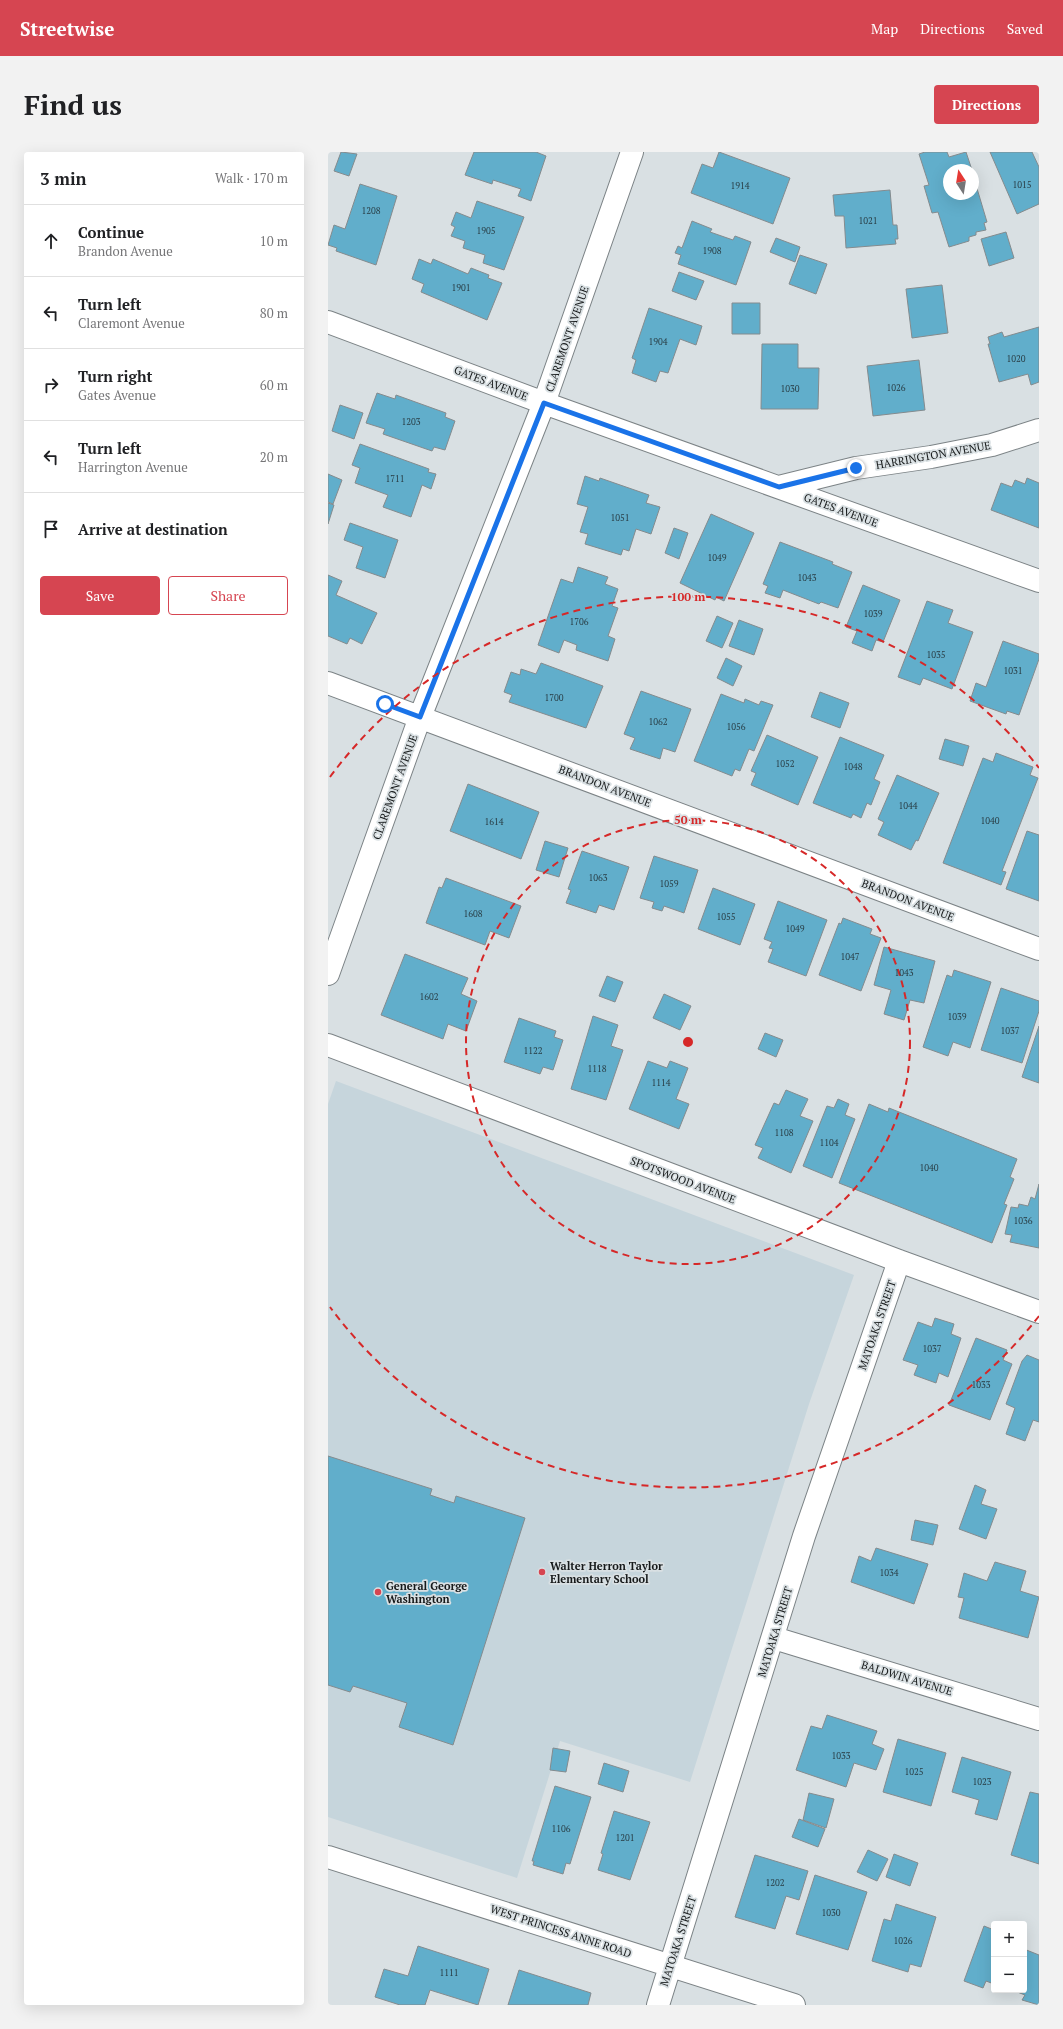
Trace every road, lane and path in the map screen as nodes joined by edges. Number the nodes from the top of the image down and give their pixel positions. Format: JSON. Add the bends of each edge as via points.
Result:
{"nodes":[{"id":1,"x":632,"y":152,"type":"edge"},
{"id":2,"x":328,"y":322,"type":"edge"},
{"id":3,"x":544,"y":403,"type":"junction"},
{"id":4,"x":1039,"y":430,"type":"edge"},
{"id":5,"x":779,"y":487,"type":"junction"},
{"id":6,"x":1039,"y":581,"type":"edge"},
{"id":7,"x":328,"y":683,"type":"edge"},
{"id":8,"x":420,"y":717,"type":"junction"},
{"id":9,"x":1039,"y":949,"type":"edge"},
{"id":10,"x":328,"y":974,"type":"edge"},
{"id":11,"x":328,"y":1045,"type":"edge"},
{"id":12,"x":899,"y":1261,"type":"junction"},
{"id":13,"x":1039,"y":1312,"type":"edge"},
{"id":14,"x":774,"y":1638,"type":"junction"},
{"id":15,"x":1039,"y":1719,"type":"edge"},
{"id":16,"x":328,"y":1857,"type":"edge"},
{"id":17,"x":670,"y":1966,"type":"junction"},
{"id":18,"x":658,"y":2005,"type":"edge"},
{"id":19,"x":794,"y":2005,"type":"edge"}],
"edges":[{"from":1,"to":3,"type":"street","name":"CLAREMONT AVENUE"},
{"from":2,"to":3,"type":"street","name":"GATES AVENUE"},
{"from":3,"to":5,"type":"street","name":"GATES AVENUE"},
{"from":3,"to":8,"type":"street","name":"CLAREMONT AVENUE"},
{"from":4,"to":5,"type":"street","name":"HARRINGTON AVENUE","via":[[992,445],[856,468]]},
{"from":5,"to":6,"type":"street","name":"GATES AVENUE"},
{"from":7,"to":8,"type":"street","name":"BRANDON AVENUE"},
{"from":8,"to":9,"type":"street","name":"BRANDON AVENUE"},
{"from":8,"to":10,"type":"street","name":"CLAREMONT AVENUE"},
{"from":11,"to":12,"type":"street","name":"SPOTSWOOD AVENUE"},
{"from":12,"to":13,"type":"street","name":"SPOTSWOOD AVENUE"},
{"from":12,"to":14,"type":"street","name":"MATOAKA STREET","via":[[804,1536]]},
{"from":14,"to":15,"type":"street","name":"BALDWIN AVENUE"},
{"from":14,"to":17,"type":"street","name":"MATOAKA STREET"},
{"from":16,"to":17,"type":"street","name":"WEST PRINCESS ANNE ROAD"},
{"from":17,"to":18,"type":"street","name":"MATOAKA STREET"},
{"from":17,"to":19,"type":"street","name":"WEST PRINCESS ANNE ROAD"}]}
